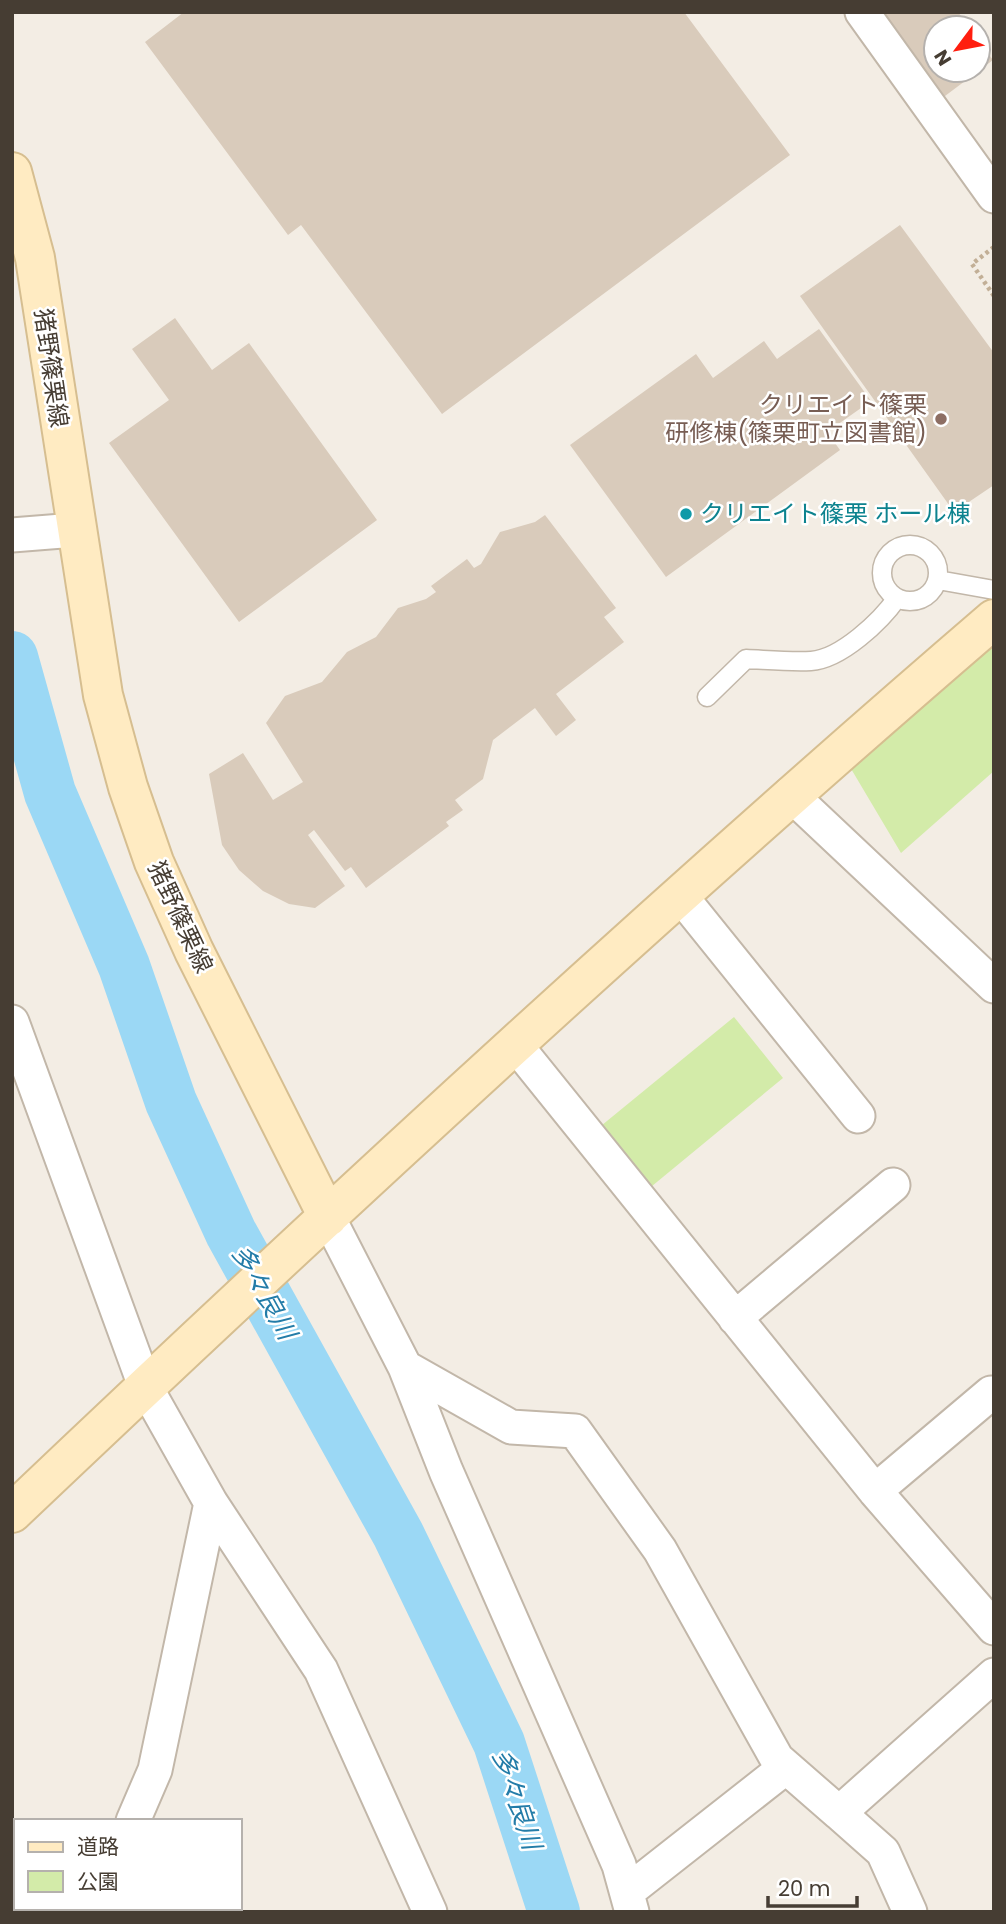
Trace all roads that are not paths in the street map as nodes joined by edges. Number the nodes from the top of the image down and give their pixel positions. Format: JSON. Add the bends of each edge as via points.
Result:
{"nodes":[{"id":1,"x":862,"y":12,"type":"edge"},
{"id":2,"x":12,"y":172,"type":"edge"},
{"id":3,"x":994,"y":196,"type":"edge"},
{"id":4,"x":64,"y":531,"type":"junction"},
{"id":5,"x":12,"y":535,"type":"edge"},
{"id":6,"x":938,"y":580,"type":"junction"},
{"id":7,"x":994,"y":590,"type":"edge"},
{"id":8,"x":897,"y":598,"type":"junction"},
{"id":9,"x":994,"y":619,"type":"edge"},
{"id":10,"x":707,"y":698,"type":"dead end"},
{"id":11,"x":790,"y":794,"type":"junction"},
{"id":12,"x":679,"y":894,"type":"junction"},
{"id":13,"x":994,"y":986,"type":"edge"},
{"id":14,"x":12,"y":1022,"type":"edge"},
{"id":15,"x":514,"y":1043,"type":"junction"},
{"id":16,"x":858,"y":1116,"type":"dead end"},
{"id":17,"x":893,"y":1185,"type":"dead end"},
{"id":18,"x":321,"y":1223,"type":"junction"},
{"id":19,"x":735,"y":1318,"type":"junction"},
{"id":20,"x":405,"y":1367,"type":"junction"},
{"id":21,"x":151,"y":1382,"type":"junction"},
{"id":22,"x":991,"y":1392,"type":"dead end"},
{"id":23,"x":875,"y":1491,"type":"junction"},
{"id":24,"x":211,"y":1503,"type":"junction"},
{"id":25,"x":12,"y":1513,"type":"edge"},
{"id":26,"x":994,"y":1628,"type":"edge"},
{"id":27,"x":994,"y":1675,"type":"edge"},
{"id":28,"x":786,"y":1767,"type":"junction"},
{"id":29,"x":839,"y":1813,"type":"junction"},
{"id":30,"x":135,"y":1819,"type":"edge"},
{"id":31,"x":629,"y":1902,"type":"edge"},
{"id":32,"x":430,"y":1912,"type":"edge"},
{"id":33,"x":910,"y":1912,"type":"edge"}],
"edges":[{"from":1,"to":3,"type":"street"},
{"from":2,"to":4,"type":"main road","name":"猪野篠栗線","via":[[35,258]]},
{"from":4,"to":5,"type":"street"},
{"from":4,"to":18,"type":"main road","name":"猪野篠栗線","via":[[103,695],[154,862]]},
{"from":6,"to":7,"type":"lane"},
{"from":6,"to":8,"type":"lane","via":[[922,599]]},
{"from":6,"to":8,"type":"lane","via":[[930,552],[913,545],[894,549],[882,575]]},
{"from":8,"to":10,"type":"lane","via":[[853,643],[815,661],[746,659]]},
{"from":9,"to":11,"type":"main road"},
{"from":11,"to":12,"type":"main road"},
{"from":11,"to":13,"type":"street"},
{"from":12,"to":15,"type":"main road"},
{"from":12,"to":16,"type":"street"},
{"from":14,"to":21,"type":"street"},
{"from":15,"to":18,"type":"main road"},
{"from":15,"to":19,"type":"street"},
{"from":17,"to":19,"type":"street"},
{"from":18,"to":20,"type":"street"},
{"from":18,"to":21,"type":"main road"},
{"from":19,"to":23,"type":"street"},
{"from":20,"to":28,"type":"street","via":[[511,1427],[575,1431],[660,1550],[777,1759]]},
{"from":20,"to":31,"type":"street","via":[[619,1864]]},
{"from":21,"to":24,"type":"street"},
{"from":21,"to":25,"type":"main road"},
{"from":22,"to":23,"type":"street"},
{"from":23,"to":26,"type":"street"},
{"from":24,"to":30,"type":"street","via":[[155,1770]]},
{"from":24,"to":32,"type":"street","via":[[321,1670]]},
{"from":27,"to":29,"type":"street"},
{"from":28,"to":29,"type":"street"},
{"from":28,"to":31,"type":"street"},
{"from":29,"to":33,"type":"street","via":[[883,1852]]}]}
